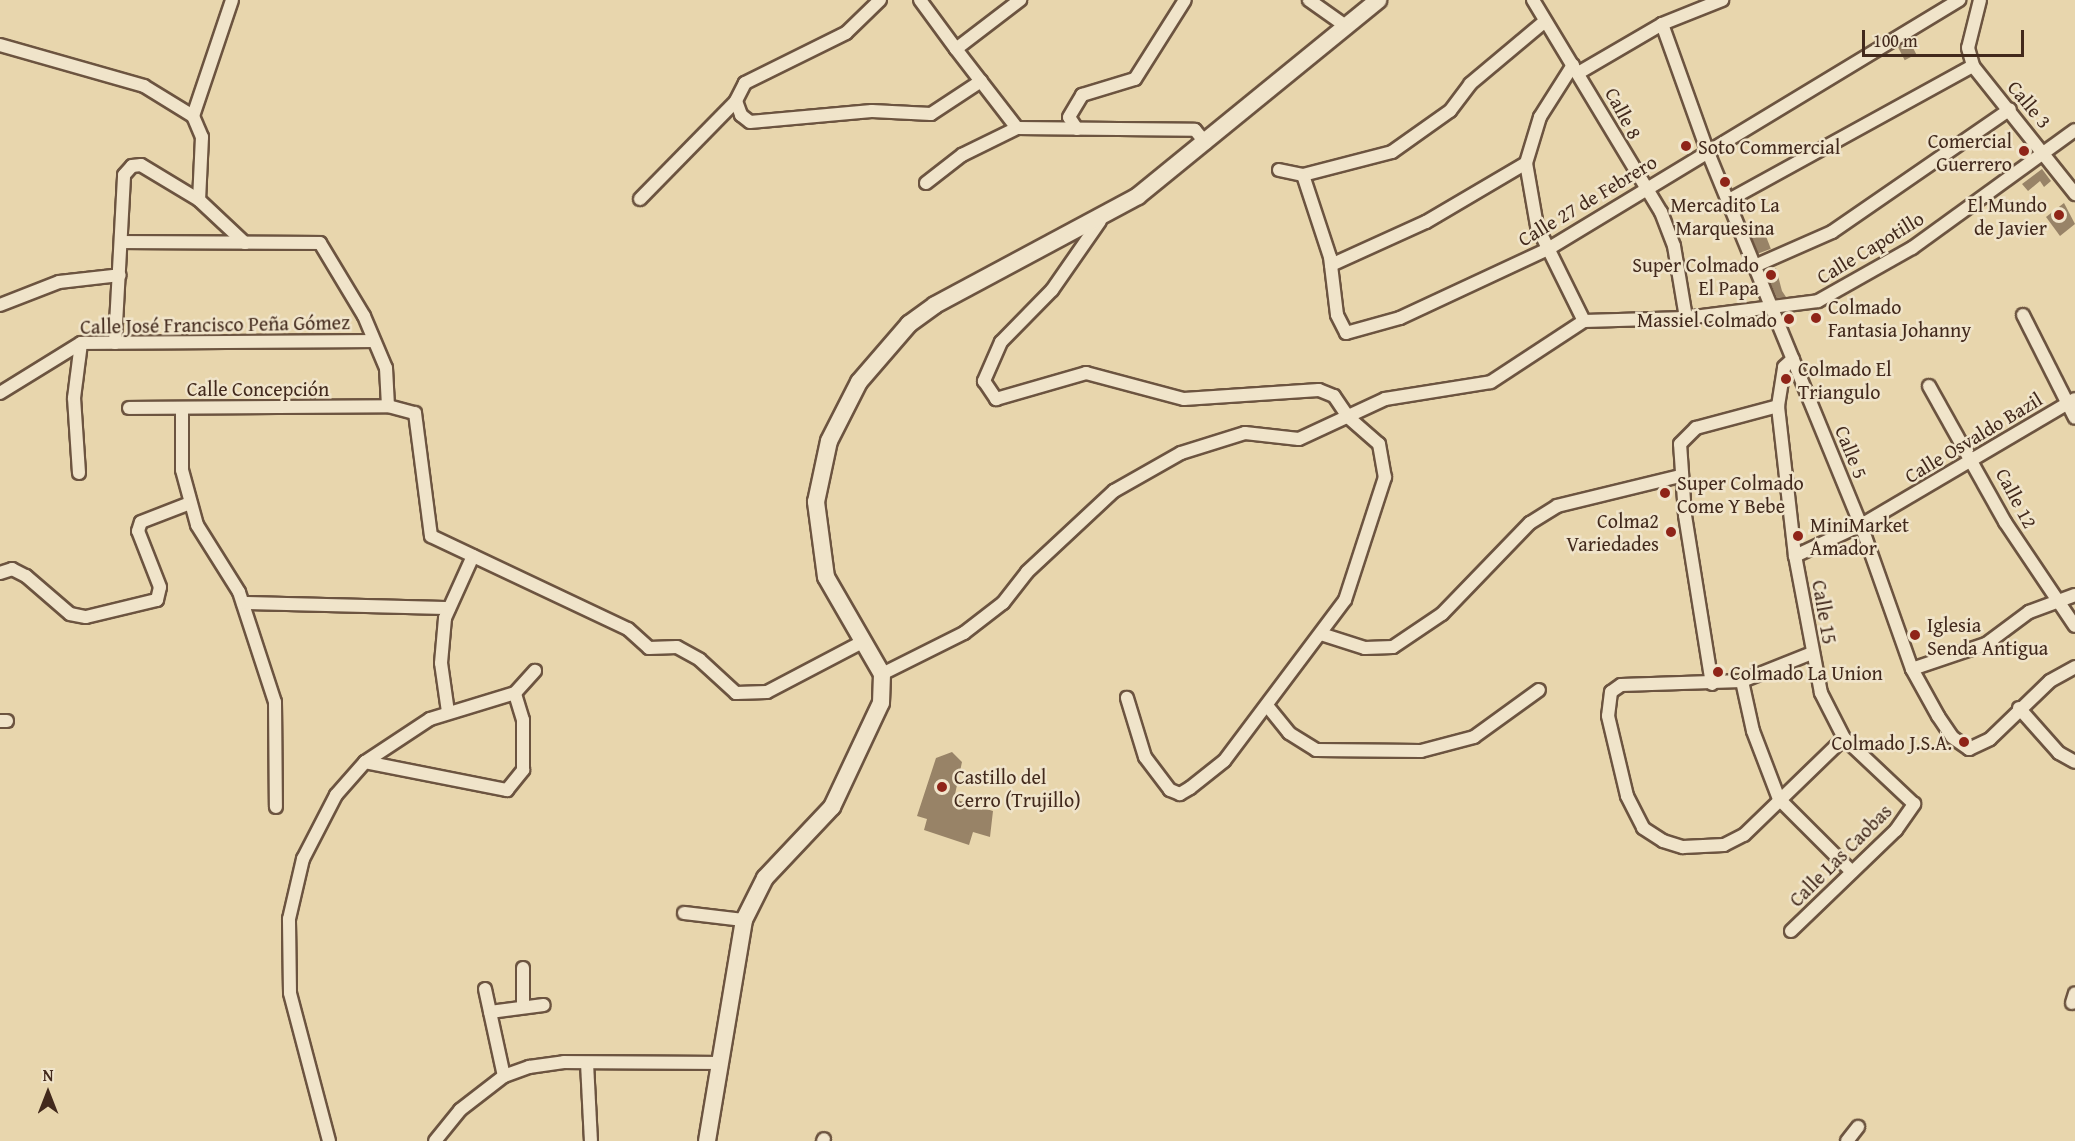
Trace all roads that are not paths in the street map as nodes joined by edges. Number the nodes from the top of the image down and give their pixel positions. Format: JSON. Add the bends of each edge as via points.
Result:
{"nodes":[{"id":1,"x":232,"y":0,"type":"edge"},
{"id":2,"x":880,"y":0,"type":"edge"},
{"id":3,"x":920,"y":0,"type":"edge"},
{"id":4,"x":1020,"y":0,"type":"edge"},
{"id":5,"x":1185,"y":0,"type":"edge"},
{"id":6,"x":1309,"y":0,"type":"edge"},
{"id":7,"x":1378,"y":0,"type":"edge"},
{"id":8,"x":1533,"y":0,"type":"edge"},
{"id":9,"x":1722,"y":0,"type":"edge"},
{"id":10,"x":1959,"y":0,"type":"edge"},
{"id":11,"x":1980,"y":0,"type":"edge"},
{"id":12,"x":1544,"y":22,"type":"junction"},
{"id":13,"x":1662,"y":24,"type":"junction"},
{"id":14,"x":1347,"y":27,"type":"junction"},
{"id":15,"x":0,"y":45,"type":"edge"},
{"id":16,"x":956,"y":49,"type":"junction"},
{"id":17,"x":1973,"y":66,"type":"junction"},
{"id":18,"x":1576,"y":68,"type":"junction"},
{"id":19,"x":981,"y":81,"type":"junction"},
{"id":20,"x":736,"y":101,"type":"junction"},
{"id":21,"x":2010,"y":109,"type":"junction"},
{"id":22,"x":193,"y":116,"type":"junction"},
{"id":23,"x":1017,"y":128,"type":"junction"},
{"id":24,"x":1077,"y":129,"type":"junction"},
{"id":25,"x":2075,"y":130,"type":"edge"},
{"id":26,"x":1206,"y":143,"type":"junction"},
{"id":27,"x":1707,"y":150,"type":"junction"},
{"id":28,"x":2045,"y":152,"type":"junction"},
{"id":29,"x":1526,"y":164,"type":"junction"},
{"id":30,"x":1279,"y":170,"type":"dead end"},
{"id":31,"x":1303,"y":175,"type":"junction"},
{"id":32,"x":926,"y":183,"type":"dead end"},
{"id":33,"x":1644,"y":188,"type":"junction"},
{"id":34,"x":2075,"y":195,"type":"edge"},
{"id":35,"x":640,"y":199,"type":"dead end"},
{"id":36,"x":199,"y":200,"type":"junction"},
{"id":37,"x":1729,"y":200,"type":"junction"},
{"id":38,"x":1100,"y":221,"type":"junction"},
{"id":39,"x":122,"y":242,"type":"junction"},
{"id":40,"x":245,"y":243,"type":"junction"},
{"id":41,"x":1548,"y":249,"type":"junction"},
{"id":42,"x":1331,"y":265,"type":"junction"},
{"id":43,"x":1757,"y":265,"type":"junction"},
{"id":44,"x":120,"y":276,"type":"junction"},
{"id":45,"x":0,"y":305,"type":"edge"},
{"id":46,"x":1776,"y":308,"type":"junction"},
{"id":47,"x":2023,"y":315,"type":"dead end"},
{"id":48,"x":1686,"y":318,"type":"junction"},
{"id":49,"x":1584,"y":321,"type":"junction"},
{"id":50,"x":372,"y":341,"type":"junction"},
{"id":51,"x":81,"y":343,"type":"junction"},
{"id":52,"x":115,"y":343,"type":"junction"},
{"id":53,"x":1793,"y":359,"type":"junction"},
{"id":54,"x":1929,"y":386,"type":"dead end"},
{"id":55,"x":0,"y":393,"type":"edge"},
{"id":56,"x":2071,"y":401,"type":"edge"},
{"id":57,"x":388,"y":406,"type":"junction"},
{"id":58,"x":1778,"y":406,"type":"junction"},
{"id":59,"x":129,"y":408,"type":"dead end"},
{"id":60,"x":182,"y":408,"type":"junction"},
{"id":61,"x":1348,"y":417,"type":"junction"},
{"id":62,"x":2075,"y":418,"type":"edge"},
{"id":63,"x":1975,"y":460,"type":"junction"},
{"id":64,"x":79,"y":473,"type":"dead end"},
{"id":65,"x":1680,"y":476,"type":"junction"},
{"id":66,"x":190,"y":503,"type":"junction"},
{"id":67,"x":1861,"y":525,"type":"junction"},
{"id":68,"x":473,"y":556,"type":"junction"},
{"id":69,"x":1795,"y":556,"type":"junction"},
{"id":70,"x":0,"y":573,"type":"edge"},
{"id":71,"x":2075,"y":595,"type":"edge"},
{"id":72,"x":2055,"y":600,"type":"junction"},
{"id":73,"x":243,"y":603,"type":"junction"},
{"id":74,"x":449,"y":608,"type":"junction"},
{"id":75,"x":2075,"y":626,"type":"edge"},
{"id":76,"x":1322,"y":634,"type":"junction"},
{"id":77,"x":864,"y":641,"type":"junction"},
{"id":78,"x":1812,"y":653,"type":"junction"},
{"id":79,"x":2075,"y":667,"type":"edge"},
{"id":80,"x":1912,"y":669,"type":"junction"},
{"id":81,"x":535,"y":671,"type":"dead end"},
{"id":82,"x":882,"y":674,"type":"junction"},
{"id":83,"x":1742,"y":681,"type":"junction"},
{"id":84,"x":1712,"y":684,"type":"junction"},
{"id":85,"x":1539,"y":690,"type":"dead end"},
{"id":86,"x":515,"y":693,"type":"junction"},
{"id":87,"x":1127,"y":698,"type":"dead end"},
{"id":88,"x":1269,"y":708,"type":"junction"},
{"id":89,"x":2019,"y":708,"type":"junction"},
{"id":90,"x":448,"y":712,"type":"junction"},
{"id":91,"x":1844,"y":738,"type":"junction"},
{"id":92,"x":365,"y":762,"type":"junction"},
{"id":93,"x":2075,"y":762,"type":"edge"},
{"id":94,"x":1779,"y":799,"type":"junction"},
{"id":95,"x":1914,"y":804,"type":"joint"},
{"id":96,"x":276,"y":807,"type":"dead end"},
{"id":97,"x":1852,"y":872,"type":"junction"},
{"id":98,"x":684,"y":913,"type":"dead end"},
{"id":99,"x":744,"y":920,"type":"junction"},
{"id":100,"x":1791,"y":931,"type":"dead end"},
{"id":101,"x":523,"y":968,"type":"dead end"},
{"id":102,"x":485,"y":989,"type":"dead end"},
{"id":103,"x":544,"y":1005,"type":"dead end"},
{"id":104,"x":523,"y":1006,"type":"junction"},
{"id":105,"x":490,"y":1012,"type":"junction"},
{"id":106,"x":587,"y":1063,"type":"junction"},
{"id":107,"x":719,"y":1063,"type":"junction"},
{"id":108,"x":504,"y":1076,"type":"junction"},
{"id":109,"x":1858,"y":1127,"type":"dead end"},
{"id":110,"x":329,"y":1141,"type":"edge"},
{"id":111,"x":435,"y":1141,"type":"edge"},
{"id":112,"x":591,"y":1141,"type":"edge"},
{"id":113,"x":708,"y":1141,"type":"edge"},
{"id":114,"x":1847,"y":1141,"type":"edge"}],
"edges":[{"from":1,"to":22,"type":"street"},
{"from":2,"to":20,"type":"street","via":[[846,33],[745,83]]},
{"from":3,"to":16,"type":"street"},
{"from":4,"to":16,"type":"street"},
{"from":5,"to":24,"type":"street","via":[[1135,80],[1082,95],[1069,117]]},
{"from":6,"to":14,"type":"street"},
{"from":7,"to":14,"type":"street"},
{"from":8,"to":12,"type":"street","name":"Calle 8"},
{"from":9,"to":13,"type":"street"},
{"from":10,"to":27,"type":"street","name":"Calle 27 de Febrero"},
{"from":11,"to":17,"type":"street","via":[[1968,48]]},
{"from":12,"to":18,"type":"street","name":"Calle 8"},
{"from":12,"to":31,"type":"street","via":[[1470,84],[1422,134],[1392,152]]},
{"from":13,"to":18,"type":"street"},
{"from":13,"to":27,"type":"street","name":"Calle 5"},
{"from":14,"to":26,"type":"street"},
{"from":15,"to":22,"type":"street","via":[[144,86]]},
{"from":16,"to":19,"type":"street"},
{"from":17,"to":21,"type":"street","name":"Calle 3"},
{"from":17,"to":37,"type":"street"},
{"from":18,"to":29,"type":"street","via":[[1540,117]]},
{"from":18,"to":33,"type":"street","name":"Calle 8"},
{"from":19,"to":20,"type":"street","via":[[932,114],[872,111],[750,122],[741,115]]},
{"from":19,"to":23,"type":"street"},
{"from":20,"to":35,"type":"street"},
{"from":21,"to":28,"type":"street","name":"Calle 3"},
{"from":21,"to":43,"type":"street","via":[[1832,232]]},
{"from":22,"to":36,"type":"street","via":[[202,137]]},
{"from":23,"to":24,"type":"street"},
{"from":23,"to":32,"type":"street","via":[[962,155]]},
{"from":24,"to":26,"type":"street","via":[[1195,130]]},
{"from":25,"to":28,"type":"street","name":"Calle Capotillo"},
{"from":26,"to":38,"type":"street"},
{"from":27,"to":33,"type":"street","name":"Calle 27 de Febrero"},
{"from":27,"to":37,"type":"street","name":"Calle 5"},
{"from":28,"to":34,"type":"street","name":"Calle 3"},
{"from":28,"to":46,"type":"street","name":"Calle Capotillo","via":[[1844,291]]},
{"from":29,"to":41,"type":"street","via":[[1537,226]]},
{"from":29,"to":42,"type":"street","via":[[1426,222]]},
{"from":30,"to":31,"type":"street"},
{"from":31,"to":42,"type":"street"},
{"from":33,"to":41,"type":"street","name":"Calle 27 de Febrero"},
{"from":33,"to":48,"type":"street","name":"Calle 8","via":[[1661,212],[1674,246]]},
{"from":36,"to":39,"type":"street","via":[[141,165],[132,166],[124,175]]},
{"from":36,"to":40,"type":"street"},
{"from":37,"to":43,"type":"street","name":"Calle 5"},
{"from":38,"to":61,"type":"street","via":[[1052,290],[1001,342],[984,381],[996,399],[1086,373],[1184,399],[1319,390],[1334,396]]},
{"from":38,"to":77,"type":"street","via":[[935,305],[880,354],[848,400],[829,441],[816,502],[826,577]]},
{"from":39,"to":40,"type":"street"},
{"from":39,"to":44,"type":"street"},
{"from":40,"to":50,"type":"street","via":[[320,243],[364,316]]},
{"from":41,"to":42,"type":"street","name":"Calle 27 de Febrero","via":[[1400,318],[1346,333],[1337,315]]},
{"from":41,"to":49,"type":"street"},
{"from":43,"to":46,"type":"street","name":"Calle 5"},
{"from":44,"to":45,"type":"street","via":[[59,282]]},
{"from":44,"to":52,"type":"street"},
{"from":46,"to":48,"type":"street","name":"Calle Capotillo"},
{"from":46,"to":53,"type":"street","name":"Calle 5"},
{"from":47,"to":56,"type":"street"},
{"from":48,"to":49,"type":"street","name":"Calle Capotillo"},
{"from":49,"to":61,"type":"street","via":[[1491,382],[1385,399]]},
{"from":50,"to":52,"type":"street","name":"Calle José Francisco Peña Gómez"},
{"from":50,"to":57,"type":"street","via":[[386,368]]},
{"from":51,"to":52,"type":"street","name":"Calle José Francisco Peña Gómez"},
{"from":51,"to":55,"type":"street","name":"Calle José Francisco Peña Gómez"},
{"from":51,"to":64,"type":"street","via":[[74,398]]},
{"from":53,"to":58,"type":"street","name":"Calle 15","via":[[1784,367]]},
{"from":53,"to":67,"type":"street","name":"Calle 5"},
{"from":54,"to":63,"type":"street","name":"Calle 12"},
{"from":56,"to":62,"type":"street"},
{"from":56,"to":63,"type":"street","name":"Calle Osvaldo Bazil"},
{"from":57,"to":60,"type":"street","name":"Calle Concepción"},
{"from":57,"to":68,"type":"street","name":"Calle Concepción","via":[[415,413],[430,536]]},
{"from":58,"to":65,"type":"street","via":[[1685,434]]},
{"from":58,"to":69,"type":"street","name":"Calle 15"},
{"from":59,"to":60,"type":"street","name":"Calle Concepción"},
{"from":60,"to":66,"type":"street","via":[[182,470]]},
{"from":61,"to":76,"type":"street","via":[[1379,444],[1385,477],[1346,600]]},
{"from":61,"to":82,"type":"street","via":[[1299,440],[1245,433],[1181,453],[1114,491],[1027,572],[1003,603],[972,627]]},
{"from":63,"to":67,"type":"street","name":"Calle Osvaldo Bazil"},
{"from":63,"to":72,"type":"street","name":"Calle 12","via":[[2005,522]]},
{"from":65,"to":76,"type":"street","via":[[1557,506],[1530,523],[1442,614],[1393,647],[1365,648]]},
{"from":65,"to":84,"type":"street"},
{"from":66,"to":70,"type":"street","via":[[141,522],[138,531],[160,587],[157,600],[86,617],[70,614],[26,576],[12,569]]},
{"from":66,"to":73,"type":"street","via":[[197,525]]},
{"from":67,"to":69,"type":"street","name":"Calle Osvaldo Bazil"},
{"from":67,"to":80,"type":"street","name":"Calle 5"},
{"from":68,"to":74,"type":"street"},
{"from":68,"to":77,"type":"street","via":[[628,629],[649,648],[676,647],[700,660],[736,693],[767,692]]},
{"from":69,"to":78,"type":"street","name":"Calle 15"},
{"from":71,"to":72,"type":"street"},
{"from":72,"to":75,"type":"street","name":"Calle 12"},
{"from":72,"to":80,"type":"street","via":[[1986,644]]},
{"from":73,"to":74,"type":"street"},
{"from":73,"to":96,"type":"street","via":[[275,702]]},
{"from":74,"to":90,"type":"street","via":[[441,663]]},
{"from":76,"to":88,"type":"street"},
{"from":77,"to":82,"type":"street"},
{"from":78,"to":83,"type":"street"},
{"from":78,"to":91,"type":"street","name":"Calle 15","via":[[1829,717]]},
{"from":79,"to":89,"type":"street"},
{"from":80,"to":89,"type":"street","name":"Calle 5","via":[[1952,737],[1969,749],[1990,739]]},
{"from":81,"to":86,"type":"street"},
{"from":82,"to":99,"type":"street","via":[[881,703],[846,784],[815,828],[765,878]]},
{"from":83,"to":84,"type":"street"},
{"from":83,"to":94,"type":"street","via":[[1753,731]]},
{"from":84,"to":94,"type":"street","via":[[1629,685],[1611,692],[1608,716],[1613,739],[1627,796],[1643,828],[1683,847],[1724,845],[1744,835]]},
{"from":85,"to":88,"type":"street","via":[[1474,737],[1420,751],[1316,750],[1289,733]]},
{"from":86,"to":90,"type":"street"},
{"from":86,"to":92,"type":"street","via":[[523,720],[523,770],[507,790]]},
{"from":87,"to":88,"type":"street","via":[[1145,757],[1170,790],[1180,794],[1224,761]]},
{"from":89,"to":93,"type":"street","via":[[2059,753]]},
{"from":90,"to":92,"type":"street"},
{"from":91,"to":94,"type":"street"},
{"from":91,"to":95,"type":"street","name":"Calle 15"},
{"from":92,"to":110,"type":"street","via":[[336,795],[303,859],[286,948],[290,993]]},
{"from":94,"to":97,"type":"street"},
{"from":95,"to":97,"type":"street","name":"Calle Las Caobas"},
{"from":97,"to":100,"type":"street","name":"Calle Las Caobas"},
{"from":98,"to":99,"type":"street"},
{"from":99,"to":107,"type":"street"},
{"from":101,"to":104,"type":"street"},
{"from":102,"to":105,"type":"street"},
{"from":103,"to":104,"type":"street"},
{"from":104,"to":105,"type":"street"},
{"from":105,"to":108,"type":"street"},
{"from":106,"to":107,"type":"street"},
{"from":106,"to":108,"type":"street","via":[[564,1062]]},
{"from":106,"to":112,"type":"street"},
{"from":107,"to":113,"type":"street"},
{"from":108,"to":111,"type":"street","via":[[460,1110]]},
{"from":109,"to":114,"type":"street"}]}
